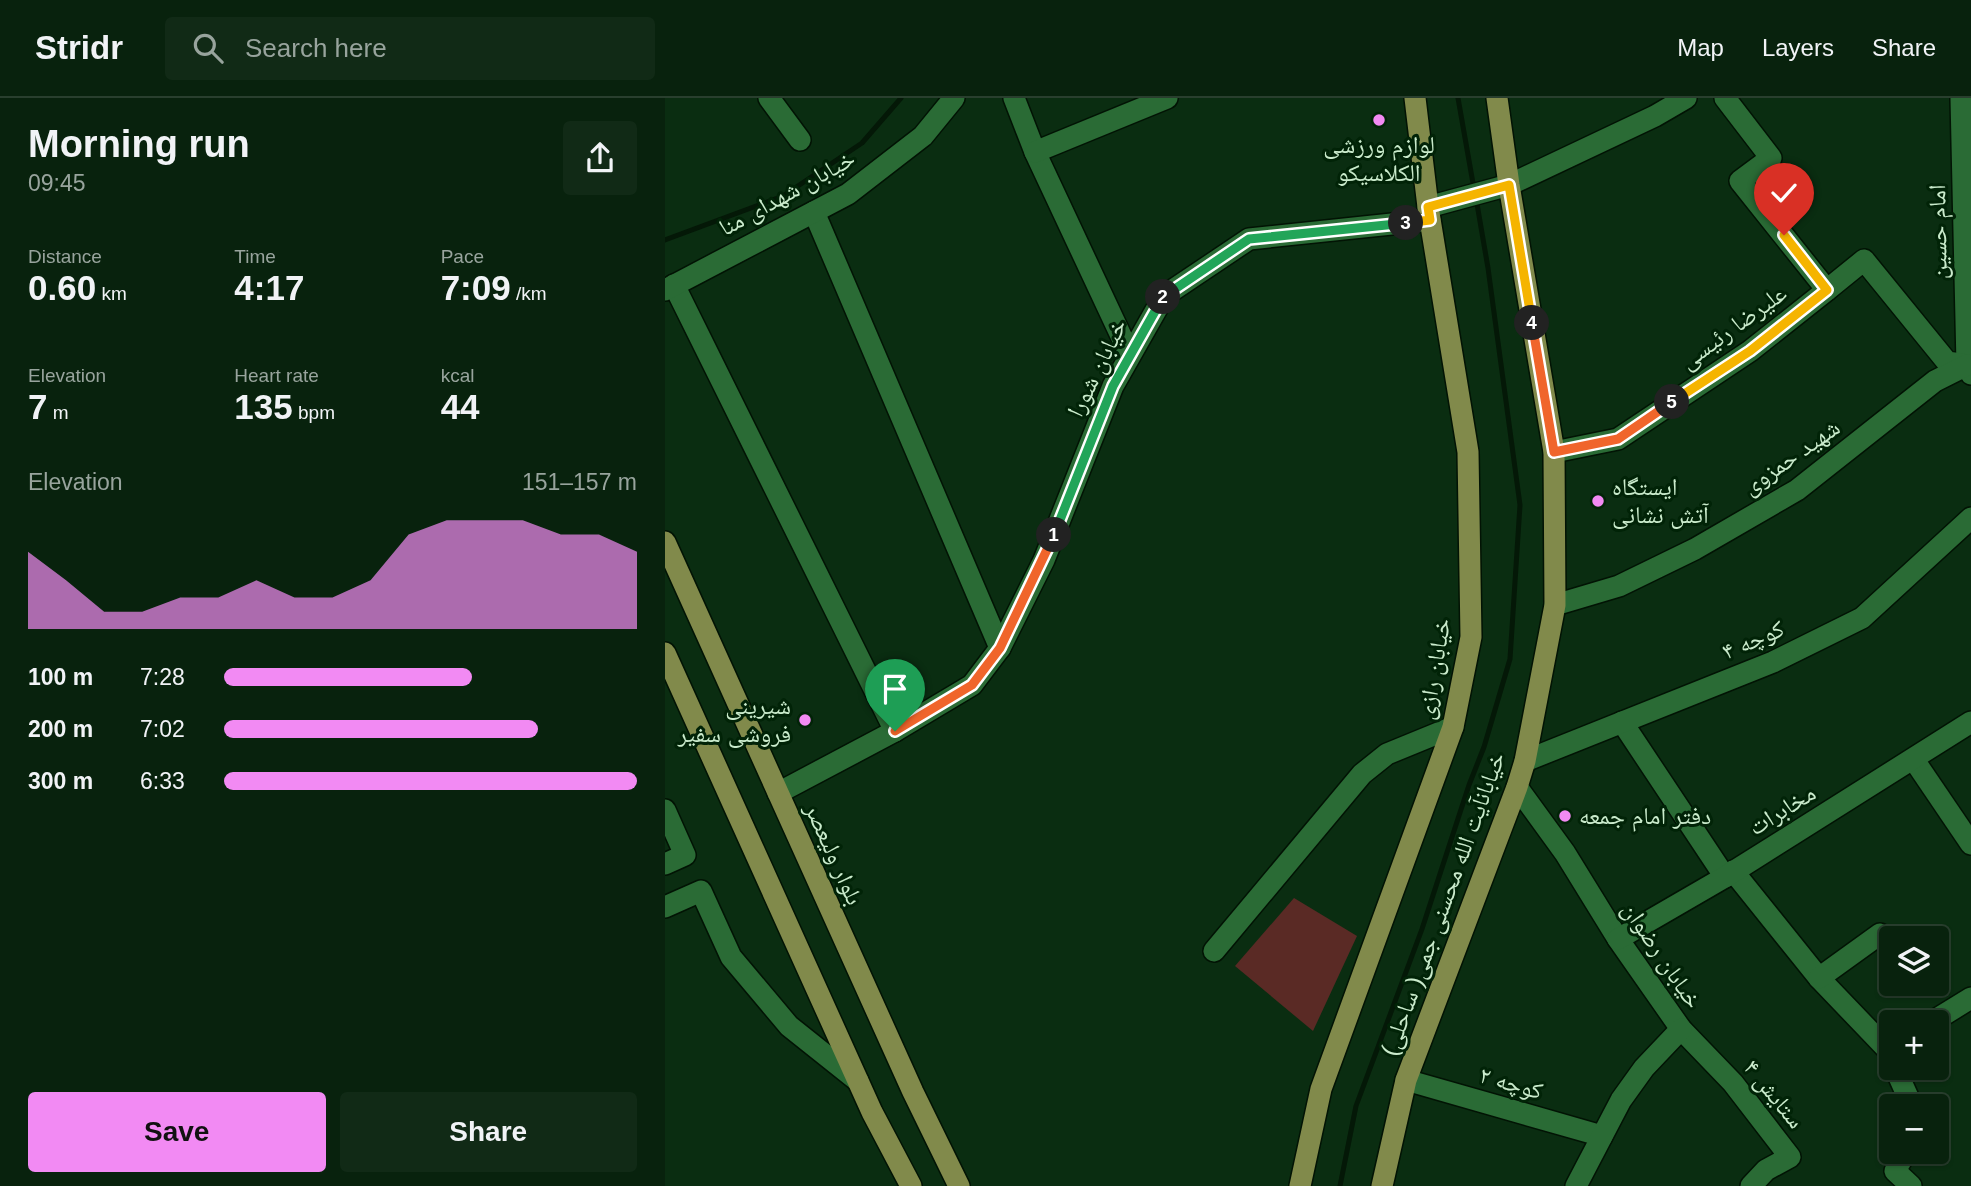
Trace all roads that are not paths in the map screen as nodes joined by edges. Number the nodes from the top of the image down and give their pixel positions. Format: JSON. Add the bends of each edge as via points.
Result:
{"nodes":[{"id":1,"x":769,"y":98,"type":"edge"},
{"id":2,"x":954,"y":98,"type":"edge"},
{"id":3,"x":1014,"y":98,"type":"edge"},
{"id":4,"x":1167,"y":98,"type":"edge"},
{"id":5,"x":1415,"y":98,"type":"edge"},
{"id":6,"x":1497,"y":98,"type":"edge"},
{"id":7,"x":1686,"y":98,"type":"edge"},
{"id":8,"x":1725,"y":98,"type":"edge"},
{"id":9,"x":1961,"y":98,"type":"edge"},
{"id":10,"x":800,"y":140,"type":"dead end"},
{"id":11,"x":1035,"y":152,"type":"junction"},
{"id":12,"x":1967,"y":153,"type":"edge"},
{"id":13,"x":1509,"y":185,"type":"junction"},
{"id":14,"x":814,"y":212,"type":"junction"},
{"id":15,"x":1429,"y":214,"type":"junction"},
{"id":16,"x":669,"y":288,"type":"edge"},
{"id":17,"x":1827,"y":290,"type":"junction"},
{"id":18,"x":1130,"y":355,"type":"junction"},
{"id":19,"x":1969,"y":370,"type":"edge"},
{"id":20,"x":1554,"y":452,"type":"junction"},
{"id":21,"x":1971,"y":518,"type":"edge"},
{"id":22,"x":665,"y":542,"type":"edge"},
{"id":23,"x":1555,"y":605,"type":"junction"},
{"id":24,"x":1000,"y":648,"type":"junction"},
{"id":25,"x":665,"y":653,"type":"edge"},
{"id":26,"x":1622,"y":722,"type":"junction"},
{"id":27,"x":1971,"y":722,"type":"edge"},
{"id":28,"x":1453,"y":727,"type":"junction"},
{"id":29,"x":895,"y":731,"type":"junction"},
{"id":30,"x":1914,"y":760,"type":"junction"},
{"id":31,"x":1525,"y":761,"type":"junction"},
{"id":32,"x":1517,"y":787,"type":"junction"},
{"id":33,"x":778,"y":793,"type":"junction"},
{"id":34,"x":665,"y":810,"type":"edge"},
{"id":35,"x":1971,"y":844,"type":"edge"},
{"id":36,"x":665,"y":864,"type":"edge"},
{"id":37,"x":1729,"y":874,"type":"junction"},
{"id":38,"x":665,"y":907,"type":"edge"},
{"id":39,"x":1879,"y":935,"type":"edge"},
{"id":40,"x":1618,"y":939,"type":"junction"},
{"id":41,"x":1214,"y":951,"type":"dead end"},
{"id":42,"x":1819,"y":978,"type":"junction"},
{"id":43,"x":1971,"y":998,"type":"edge"},
{"id":44,"x":1949,"y":1012,"type":"edge"},
{"id":45,"x":1681,"y":1029,"type":"junction"},
{"id":46,"x":1879,"y":1043,"type":"edge"},
{"id":47,"x":1406,"y":1080,"type":"junction"},
{"id":48,"x":858,"y":1081,"type":"junction"},
{"id":49,"x":1602,"y":1136,"type":"junction"},
{"id":50,"x":1889,"y":1178,"type":"edge"},
{"id":51,"x":911,"y":1186,"type":"edge"},
{"id":52,"x":959,"y":1186,"type":"edge"},
{"id":53,"x":1300,"y":1186,"type":"edge"},
{"id":54,"x":1382,"y":1186,"type":"edge"},
{"id":55,"x":1576,"y":1186,"type":"edge"},
{"id":56,"x":1751,"y":1186,"type":"edge"},
{"id":57,"x":1911,"y":1186,"type":"edge"}],
"edges":[{"from":1,"to":10,"type":"street"},
{"from":2,"to":14,"type":"street","name":"خیابان شهدای منا","via":[[923,136],[848,194]]},
{"from":3,"to":11,"type":"street"},
{"from":4,"to":11,"type":"street"},
{"from":5,"to":15,"type":"main road","name":"خیابان رازی"},
{"from":6,"to":13,"type":"main road","name":"خیابانآیت الله محسنی جمی( ساحلی)"},
{"from":7,"to":13,"type":"street","name":"خیابان شورا"},
{"from":8,"to":17,"type":"street","name":"علیرضا رئیسی","via":[[1771,158],[1740,181]]},
{"from":9,"to":12,"type":"street","name":"امام حسین"},
{"from":11,"to":18,"type":"street"},
{"from":12,"to":19,"type":"street","name":"امام حسین"},
{"from":13,"to":15,"type":"street","name":"خیابان شورا"},
{"from":13,"to":20,"type":"main road","name":"خیابانآیت الله محسنی جمی( ساحلی)"},
{"from":14,"to":16,"type":"street","name":"خیابان شهدای منا"},
{"from":14,"to":24,"type":"street"},
{"from":15,"to":18,"type":"street","name":"خیابان شورا","via":[[1249,239],[1164,296]]},
{"from":15,"to":28,"type":"main road","name":"خیابان رازی","via":[[1468,452],[1471,638]]},
{"from":16,"to":29,"type":"street"},
{"from":17,"to":19,"type":"street","via":[[1864,260],[1947,362]]},
{"from":17,"to":20,"type":"street","name":"علیرضا رئیسی","via":[[1750,351],[1618,439]]},
{"from":18,"to":24,"type":"street","name":"خیابان شورا","via":[[1113,386],[1044,560]]},
{"from":19,"to":23,"type":"street","name":"شهید حمزوی","via":[[1935,382],[1786,497],[1695,549],[1619,586]]},
{"from":20,"to":23,"type":"main road","name":"خیابانآیت الله محسنی جمی( ساحلی)"},
{"from":21,"to":26,"type":"street","name":"کوچه ۴","via":[[1862,618],[1773,662]]},
{"from":22,"to":33,"type":"main road","name":"بلوار ولیعصر"},
{"from":23,"to":31,"type":"main road","name":"خیابانآیت الله محسنی جمی( ساحلی)"},
{"from":24,"to":29,"type":"street","name":"خیابان شورا","via":[[972,685]]},
{"from":25,"to":48,"type":"main road"},
{"from":26,"to":31,"type":"street","name":"کوچه ۴"},
{"from":26,"to":37,"type":"street"},
{"from":27,"to":30,"type":"street","name":"مخابرات"},
{"from":28,"to":41,"type":"street","via":[[1387,754],[1362,774]]},
{"from":28,"to":53,"type":"main road","name":"خیابان رازی","via":[[1321,1089]]},
{"from":29,"to":33,"type":"street","name":"خیابان شورا"},
{"from":30,"to":35,"type":"street"},
{"from":30,"to":37,"type":"street","name":"مخابرات"},
{"from":31,"to":32,"type":"main road","name":"خیابانآیت الله محسنی جمی( ساحلی)"},
{"from":32,"to":40,"type":"street","name":"خیابان رضوان"},
{"from":32,"to":47,"type":"main road","name":"خیابانآیت الله محسنی جمی( ساحلی)"},
{"from":33,"to":52,"type":"main road","name":"بلوار ولیعصر"},
{"from":34,"to":36,"type":"street","via":[[685,855]]},
{"from":37,"to":40,"type":"street","name":"مخابرات"},
{"from":37,"to":42,"type":"street"},
{"from":38,"to":48,"type":"street","via":[[701,891],[731,957],[789,1026]]},
{"from":39,"to":42,"type":"street"},
{"from":40,"to":45,"type":"street","name":"خیابان رضوان"},
{"from":42,"to":46,"type":"street"},
{"from":43,"to":44,"type":"street"},
{"from":45,"to":49,"type":"street","name":"خیابان رضوان","via":[[1644,1068]]},
{"from":45,"to":56,"type":"street","name":"ستایش ۴","via":[[1733,1083],[1790,1157],[1766,1170]]},
{"from":47,"to":49,"type":"street","name":"کوچه ۲"},
{"from":47,"to":54,"type":"main road","name":"خیابانآیت الله محسنی جمی( ساحلی)"},
{"from":48,"to":51,"type":"main road"},
{"from":49,"to":55,"type":"street","name":"خیابان رضوان"},
{"from":50,"to":57,"type":"street"}]}
